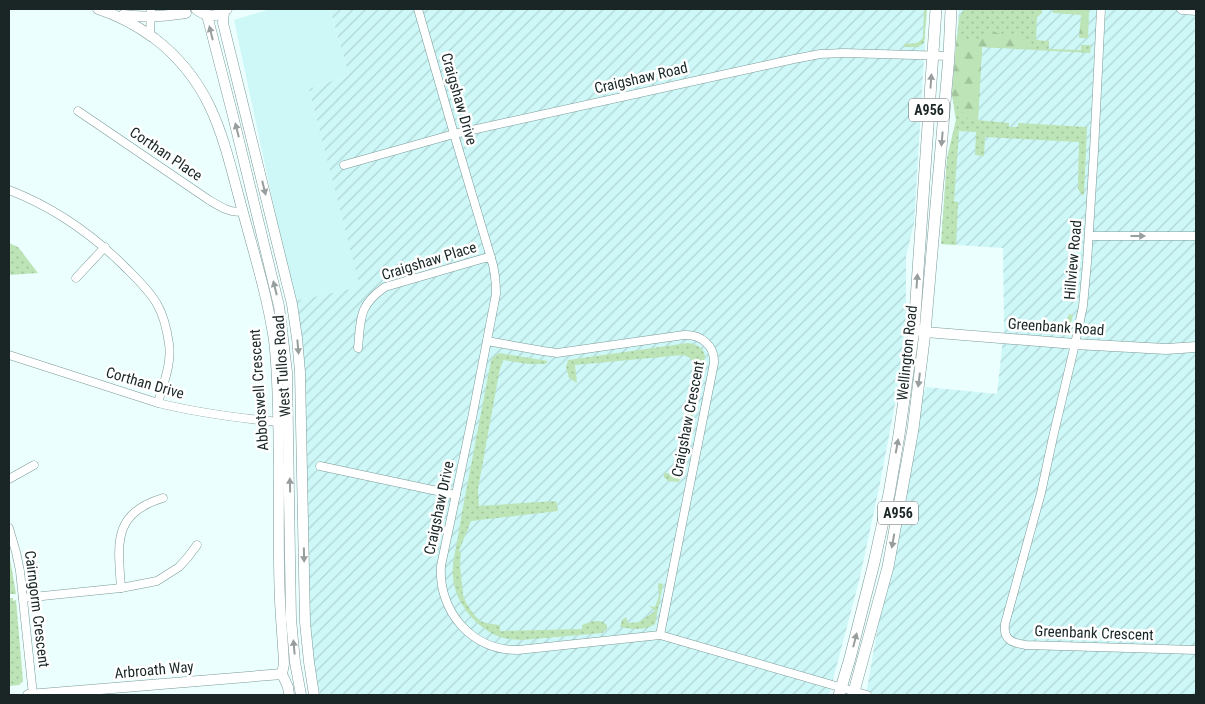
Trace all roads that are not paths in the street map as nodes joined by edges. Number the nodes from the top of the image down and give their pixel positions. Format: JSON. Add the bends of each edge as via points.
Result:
{"nodes":[{"id":1,"x":98,"y":9,"type":"edge"},
{"id":2,"x":174,"y":9,"type":"edge"},
{"id":3,"x":196,"y":9,"type":"edge"},
{"id":4,"x":418,"y":9,"type":"edge"},
{"id":5,"x":936,"y":9,"type":"edge"},
{"id":6,"x":952,"y":9,"type":"edge"},
{"id":7,"x":1101,"y":9,"type":"edge"},
{"id":8,"x":1182,"y":9,"type":"edge"},
{"id":9,"x":225,"y":10,"type":"edge"},
{"id":10,"x":1196,"y":10,"type":"edge"},
{"id":11,"x":151,"y":12,"type":"edge"},
{"id":12,"x":186,"y":13,"type":"dead end"},
{"id":13,"x":115,"y":14,"type":"junction"},
{"id":14,"x":207,"y":15,"type":"junction"},
{"id":15,"x":150,"y":36,"type":"junction"},
{"id":16,"x":933,"y":56,"type":"junction"},
{"id":17,"x":949,"y":56,"type":"junction"},
{"id":18,"x":78,"y":111,"type":"dead end"},
{"id":19,"x":454,"y":134,"type":"junction"},
{"id":20,"x":344,"y":164,"type":"dead end"},
{"id":21,"x":9,"y":190,"type":"edge"},
{"id":22,"x":242,"y":211,"type":"junction"},
{"id":23,"x":1089,"y":236,"type":"junction"},
{"id":24,"x":1196,"y":236,"type":"edge"},
{"id":25,"x":105,"y":247,"type":"junction"},
{"id":26,"x":491,"y":258,"type":"junction"},
{"id":27,"x":76,"y":278,"type":"dead end"},
{"id":28,"x":919,"y":331,"type":"junction"},
{"id":29,"x":487,"y":341,"type":"junction"},
{"id":30,"x":1076,"y":344,"type":"junction"},
{"id":31,"x":1196,"y":347,"type":"edge"},
{"id":32,"x":358,"y":348,"type":"dead end"},
{"id":33,"x":9,"y":355,"type":"edge"},
{"id":34,"x":158,"y":403,"type":"junction"},
{"id":35,"x":278,"y":422,"type":"junction"},
{"id":36,"x":34,"y":465,"type":"dead end"},
{"id":37,"x":320,"y":466,"type":"dead end"},
{"id":38,"x":9,"y":480,"type":"edge"},
{"id":39,"x":456,"y":495,"type":"junction"},
{"id":40,"x":163,"y":498,"type":"dead end"},
{"id":41,"x":9,"y":528,"type":"edge"},
{"id":42,"x":197,"y":545,"type":"dead end"},
{"id":43,"x":121,"y":588,"type":"junction"},
{"id":44,"x":23,"y":598,"type":"junction"},
{"id":45,"x":1005,"y":624,"type":"joint"},
{"id":46,"x":660,"y":635,"type":"junction"},
{"id":47,"x":1196,"y":650,"type":"edge"},
{"id":48,"x":282,"y":674,"type":"junction"},
{"id":49,"x":841,"y":691,"type":"edge"},
{"id":50,"x":854,"y":693,"type":"edge"},
{"id":51,"x":28,"y":695,"type":"edge"},
{"id":52,"x":33,"y":695,"type":"edge"},
{"id":53,"x":289,"y":695,"type":"edge"},
{"id":54,"x":301,"y":695,"type":"edge"},
{"id":55,"x":314,"y":695,"type":"edge"},
{"id":56,"x":867,"y":695,"type":"edge"}],
"edges":[{"from":1,"to":13,"type":"main road","name":"Abbotswell Crescent"},
{"from":2,"to":11,"type":"main road","name":"Abbotswell Crescent"},
{"from":3,"to":14,"type":"main road"},
{"from":4,"to":19,"type":"street","name":"Craigshaw Drive"},
{"from":5,"to":16,"type":"main road","name":"Wellington Road","number":"A956"},
{"from":6,"to":17,"type":"main road","name":"Wellington Road","number":"A956"},
{"from":7,"to":23,"type":"street","name":"Hillview Road"},
{"from":8,"to":10,"type":"main road"},
{"from":9,"to":14,"type":"main road","via":[[213,16]]},
{"from":9,"to":55,"type":"main road","name":"West Tullos Road","one_way":true,"via":[[223,23],[292,304],[297,338],[305,622]]},
{"from":11,"to":12,"type":"main road","name":"Abbotswell Crescent","via":[[169,16]]},
{"from":11,"to":13,"type":"main road","name":"Abbotswell Crescent","via":[[134,16]]},
{"from":11,"to":15,"type":"street"},
{"from":13,"to":15,"type":"main road","name":"Abbotswell Crescent"},
{"from":54,"to":14,"type":"main road","name":"West Tullos Road","one_way":true,"via":[[291,619],[287,372],[280,314]]},
{"from":15,"to":22,"type":"main road","name":"Abbotswell Crescent","via":[[188,70],[204,95],[222,134]]},
{"from":16,"to":17,"type":"street","name":"Craigshaw Road"},
{"from":16,"to":19,"type":"street","name":"Craigshaw Road","via":[[820,54]]},
{"from":28,"to":16,"type":"main road","name":"Wellington Road","number":"A956","one_way":true},
{"from":17,"to":28,"type":"main road","name":"Wellington Road","number":"A956","one_way":true},
{"from":18,"to":22,"type":"street","name":"Corthan Place","via":[[210,200],[227,209]]},
{"from":19,"to":20,"type":"street","name":"Craigshaw Road"},
{"from":19,"to":26,"type":"street","name":"Craigshaw Drive"},
{"from":21,"to":25,"type":"street","via":[[39,202],[79,226]]},
{"from":22,"to":35,"type":"main road","name":"Abbotswell Crescent","via":[[263,285],[274,341]]},
{"from":23,"to":24,"type":"street","one_way":true},
{"from":23,"to":30,"type":"street","name":"Hillview Road"},
{"from":25,"to":27,"type":"street"},
{"from":25,"to":34,"type":"street","via":[[146,289],[157,304],[166,326],[170,346]]},
{"from":26,"to":29,"type":"street","name":"Craigshaw Drive","via":[[496,294]]},
{"from":26,"to":32,"type":"street","name":"Craigshaw Place","via":[[385,287],[365,304]]},
{"from":28,"to":30,"type":"main road","name":"Greenbank Road"},
{"from":49,"to":28,"type":"main road","name":"Wellington Road","number":"A956","one_way":true,"via":[[874,564]]},
{"from":28,"to":50,"type":"main road","name":"Wellington Road","number":"A956","one_way":true,"via":[[913,429],[888,567]]},
{"from":29,"to":39,"type":"street","name":"Craigshaw Drive"},
{"from":29,"to":46,"type":"street","name":"Craigshaw Crescent","via":[[560,353],[690,334],[699,337],[713,351],[714,364]]},
{"from":30,"to":31,"type":"main road","name":"Greenbank Road","via":[[1166,349]]},
{"from":30,"to":45,"type":"street","name":"Hillview Road","via":[[1041,493]]},
{"from":33,"to":34,"type":"street","name":"Corthan Drive"},
{"from":34,"to":35,"type":"street","name":"Corthan Drive"},
{"from":35,"to":48,"type":"main road","name":"Abbotswell Crescent"},
{"from":36,"to":38,"type":"street"},
{"from":37,"to":39,"type":"street"},
{"from":39,"to":46,"type":"street","name":"Craigshaw Drive","via":[[440,577],[447,605],[469,633],[485,643],[511,650]]},
{"from":40,"to":43,"type":"street","via":[[139,509],[125,524],[118,547]]},
{"from":41,"to":44,"type":"street","name":"Cairngorm Crescent","via":[[18,557]]},
{"from":42,"to":43,"type":"street","via":[[179,567],[157,581]]},
{"from":43,"to":44,"type":"street"},
{"from":44,"to":52,"type":"street","name":"Cairngorm Crescent"},
{"from":45,"to":47,"type":"street","name":"Greenbank Crescent","via":[[1007,638],[1017,644]]},
{"from":46,"to":49,"type":"street","name":"Craigshaw Drive"},
{"from":48,"to":52,"type":"main road","name":"Arbroath Way"},
{"from":48,"to":53,"type":"main road","name":"Abbotswell Crescent"},
{"from":49,"to":50,"type":"street","name":"Craigshaw Drive"},
{"from":50,"to":56,"type":"street","name":"Craigshaw Drive"},
{"from":51,"to":52,"type":"main road","name":"Arbroath Way"}]}
